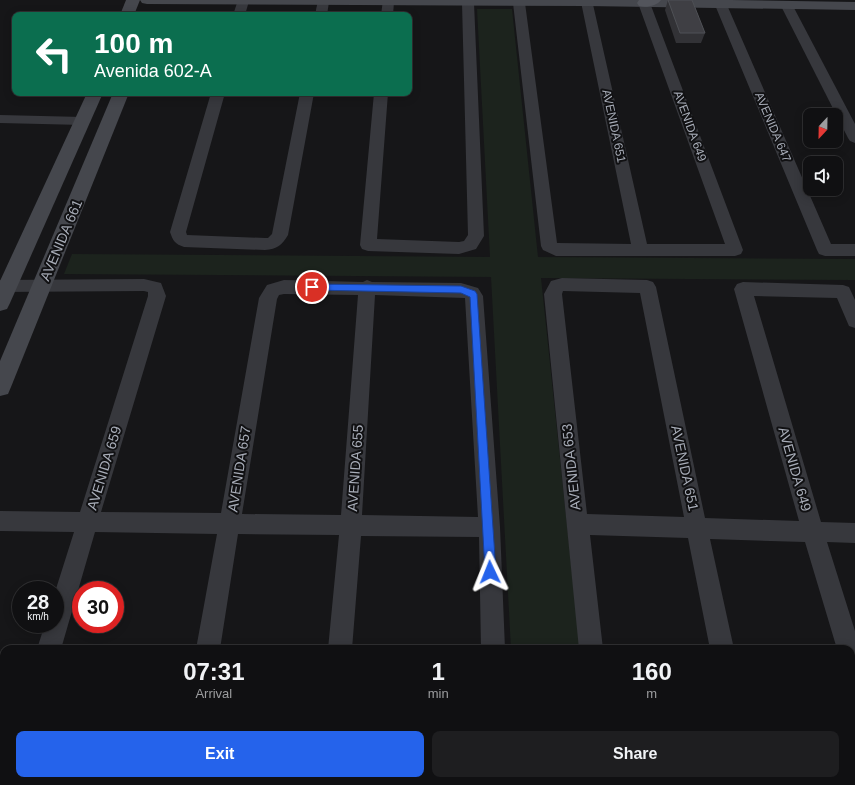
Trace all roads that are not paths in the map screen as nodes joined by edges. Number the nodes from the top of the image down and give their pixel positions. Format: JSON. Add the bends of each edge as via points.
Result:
{"nodes":[{"id":1,"x":134,"y":0,"type":"edge"},
{"id":2,"x":148,"y":0,"type":"edge"},
{"id":3,"x":156,"y":0,"type":"edge"},
{"id":4,"x":243,"y":1,"type":"junction"},
{"id":5,"x":587,"y":2,"type":"junction"},
{"id":6,"x":649,"y":2,"type":"edge"},
{"id":7,"x":468,"y":3,"type":"junction"},
{"id":8,"x":520,"y":3,"type":"junction"},
{"id":9,"x":721,"y":5,"type":"junction"},
{"id":10,"x":787,"y":6,"type":"junction"},
{"id":11,"x":322,"y":8,"type":"edge"},
{"id":12,"x":854,"y":8,"type":"edge"},
{"id":13,"x":388,"y":9,"type":"edge"},
{"id":14,"x":128,"y":12,"type":"edge"},
{"id":15,"x":152,"y":12,"type":"edge"},
{"id":16,"x":240,"y":12,"type":"edge"},
{"id":17,"x":94,"y":96,"type":"edge"},
{"id":18,"x":120,"y":96,"type":"edge"},
{"id":19,"x":217,"y":96,"type":"edge"},
{"id":20,"x":306,"y":96,"type":"edge"},
{"id":21,"x":382,"y":96,"type":"edge"},
{"id":22,"x":0,"y":120,"type":"edge"},
{"id":23,"x":83,"y":121,"type":"junction"},
{"id":24,"x":855,"y":138,"type":"edge"},
{"id":25,"x":640,"y":250,"type":"junction"},
{"id":26,"x":855,"y":250,"type":"edge"},
{"id":27,"x":4,"y":286,"type":"edge"},
{"id":28,"x":42,"y":286,"type":"junction"},
{"id":29,"x":367,"y":287,"type":"junction"},
{"id":30,"x":647,"y":287,"type":"joint"},
{"id":31,"x":0,"y":303,"type":"edge"},
{"id":32,"x":855,"y":321,"type":"edge"},
{"id":33,"x":0,"y":387,"type":"edge"},
{"id":34,"x":0,"y":521,"type":"edge"},
{"id":35,"x":88,"y":522,"type":"junction"},
{"id":36,"x":230,"y":524,"type":"junction"},
{"id":37,"x":577,"y":524,"type":"junction"},
{"id":38,"x":351,"y":525,"type":"junction"},
{"id":39,"x":489,"y":527,"type":"junction"},
{"id":40,"x":697,"y":528,"type":"junction"},
{"id":41,"x":813,"y":532,"type":"junction"},
{"id":42,"x":855,"y":533,"type":"edge"},
{"id":43,"x":50,"y":645,"type":"edge"},
{"id":44,"x":209,"y":645,"type":"edge"},
{"id":45,"x":340,"y":645,"type":"edge"},
{"id":46,"x":493,"y":645,"type":"edge"},
{"id":47,"x":591,"y":645,"type":"edge"},
{"id":48,"x":721,"y":645,"type":"edge"},
{"id":49,"x":848,"y":645,"type":"edge"}],
"edges":[{"from":1,"to":14,"type":"main road"},
{"from":2,"to":3,"type":"main road"},
{"from":3,"to":4,"type":"main road"},
{"from":3,"to":15,"type":"main road"},
{"from":4,"to":11,"type":"main road"},
{"from":4,"to":16,"type":"street"},
{"from":5,"to":6,"type":"main road"},
{"from":5,"to":8,"type":"main road"},
{"from":5,"to":25,"type":"street","name":"AVENIDA 651"},
{"from":6,"to":9,"type":"main road"},
{"from":6,"to":25,"type":"street","name":"AVENIDA 649","via":[[735,250]]},
{"from":7,"to":8,"type":"main road"},
{"from":7,"to":13,"type":"main road"},
{"from":7,"to":21,"type":"street","via":[[476,236],[470,245],[459,248],[368,246]]},
{"from":8,"to":25,"type":"street","via":[[548,243],[552,248],[561,250]]},
{"from":9,"to":10,"type":"main road"},
{"from":9,"to":26,"type":"street","name":"AVENIDA 647","via":[[825,250]]},
{"from":10,"to":12,"type":"main road"},
{"from":10,"to":24,"type":"street"},
{"from":11,"to":13,"type":"main road"},
{"from":17,"to":23,"type":"main road","name":"AVENIDA 661"},
{"from":18,"to":28,"type":"main road","name":"AVENIDA 661"},
{"from":19,"to":20,"type":"street","via":[[178,232],[180,239],[190,242],[275,243],[280,236]]},
{"from":22,"to":23,"type":"street"},
{"from":23,"to":27,"type":"main road","name":"AVENIDA 661"},
{"from":27,"to":28,"type":"street"},
{"from":27,"to":31,"type":"main road","name":"AVENIDA 661"},
{"from":28,"to":33,"type":"main road","name":"AVENIDA 661"},
{"from":28,"to":35,"type":"street","name":"AVENIDA 659","via":[[144,285],[155,288],[157,296]]},
{"from":29,"to":36,"type":"street","name":"AVENIDA 657","via":[[284,287],[274,290],[268,298]]},
{"from":29,"to":38,"type":"street","name":"AVENIDA 655"},
{"from":29,"to":39,"type":"street","via":[[461,290],[472,293],[476,300]]},
{"from":30,"to":37,"type":"street","name":"AVENIDA 653","via":[[568,284],[557,286],[553,294]]},
{"from":30,"to":40,"type":"street","name":"AVENIDA 651"},
{"from":32,"to":41,"type":"street","name":"AVENIDA 649","via":[[843,292],[744,289]]},
{"from":34,"to":35,"type":"street"},
{"from":35,"to":36,"type":"street"},
{"from":35,"to":43,"type":"street","name":"AVENIDA 659"},
{"from":36,"to":38,"type":"street"},
{"from":36,"to":44,"type":"street","name":"AVENIDA 657"},
{"from":37,"to":40,"type":"street"},
{"from":37,"to":47,"type":"street","name":"AVENIDA 653"},
{"from":38,"to":39,"type":"street"},
{"from":38,"to":45,"type":"street","name":"AVENIDA 655"},
{"from":39,"to":46,"type":"street"},
{"from":40,"to":41,"type":"street"},
{"from":40,"to":48,"type":"street","name":"AVENIDA 651"},
{"from":41,"to":42,"type":"street"},
{"from":41,"to":49,"type":"street","name":"AVENIDA 649"}]}
